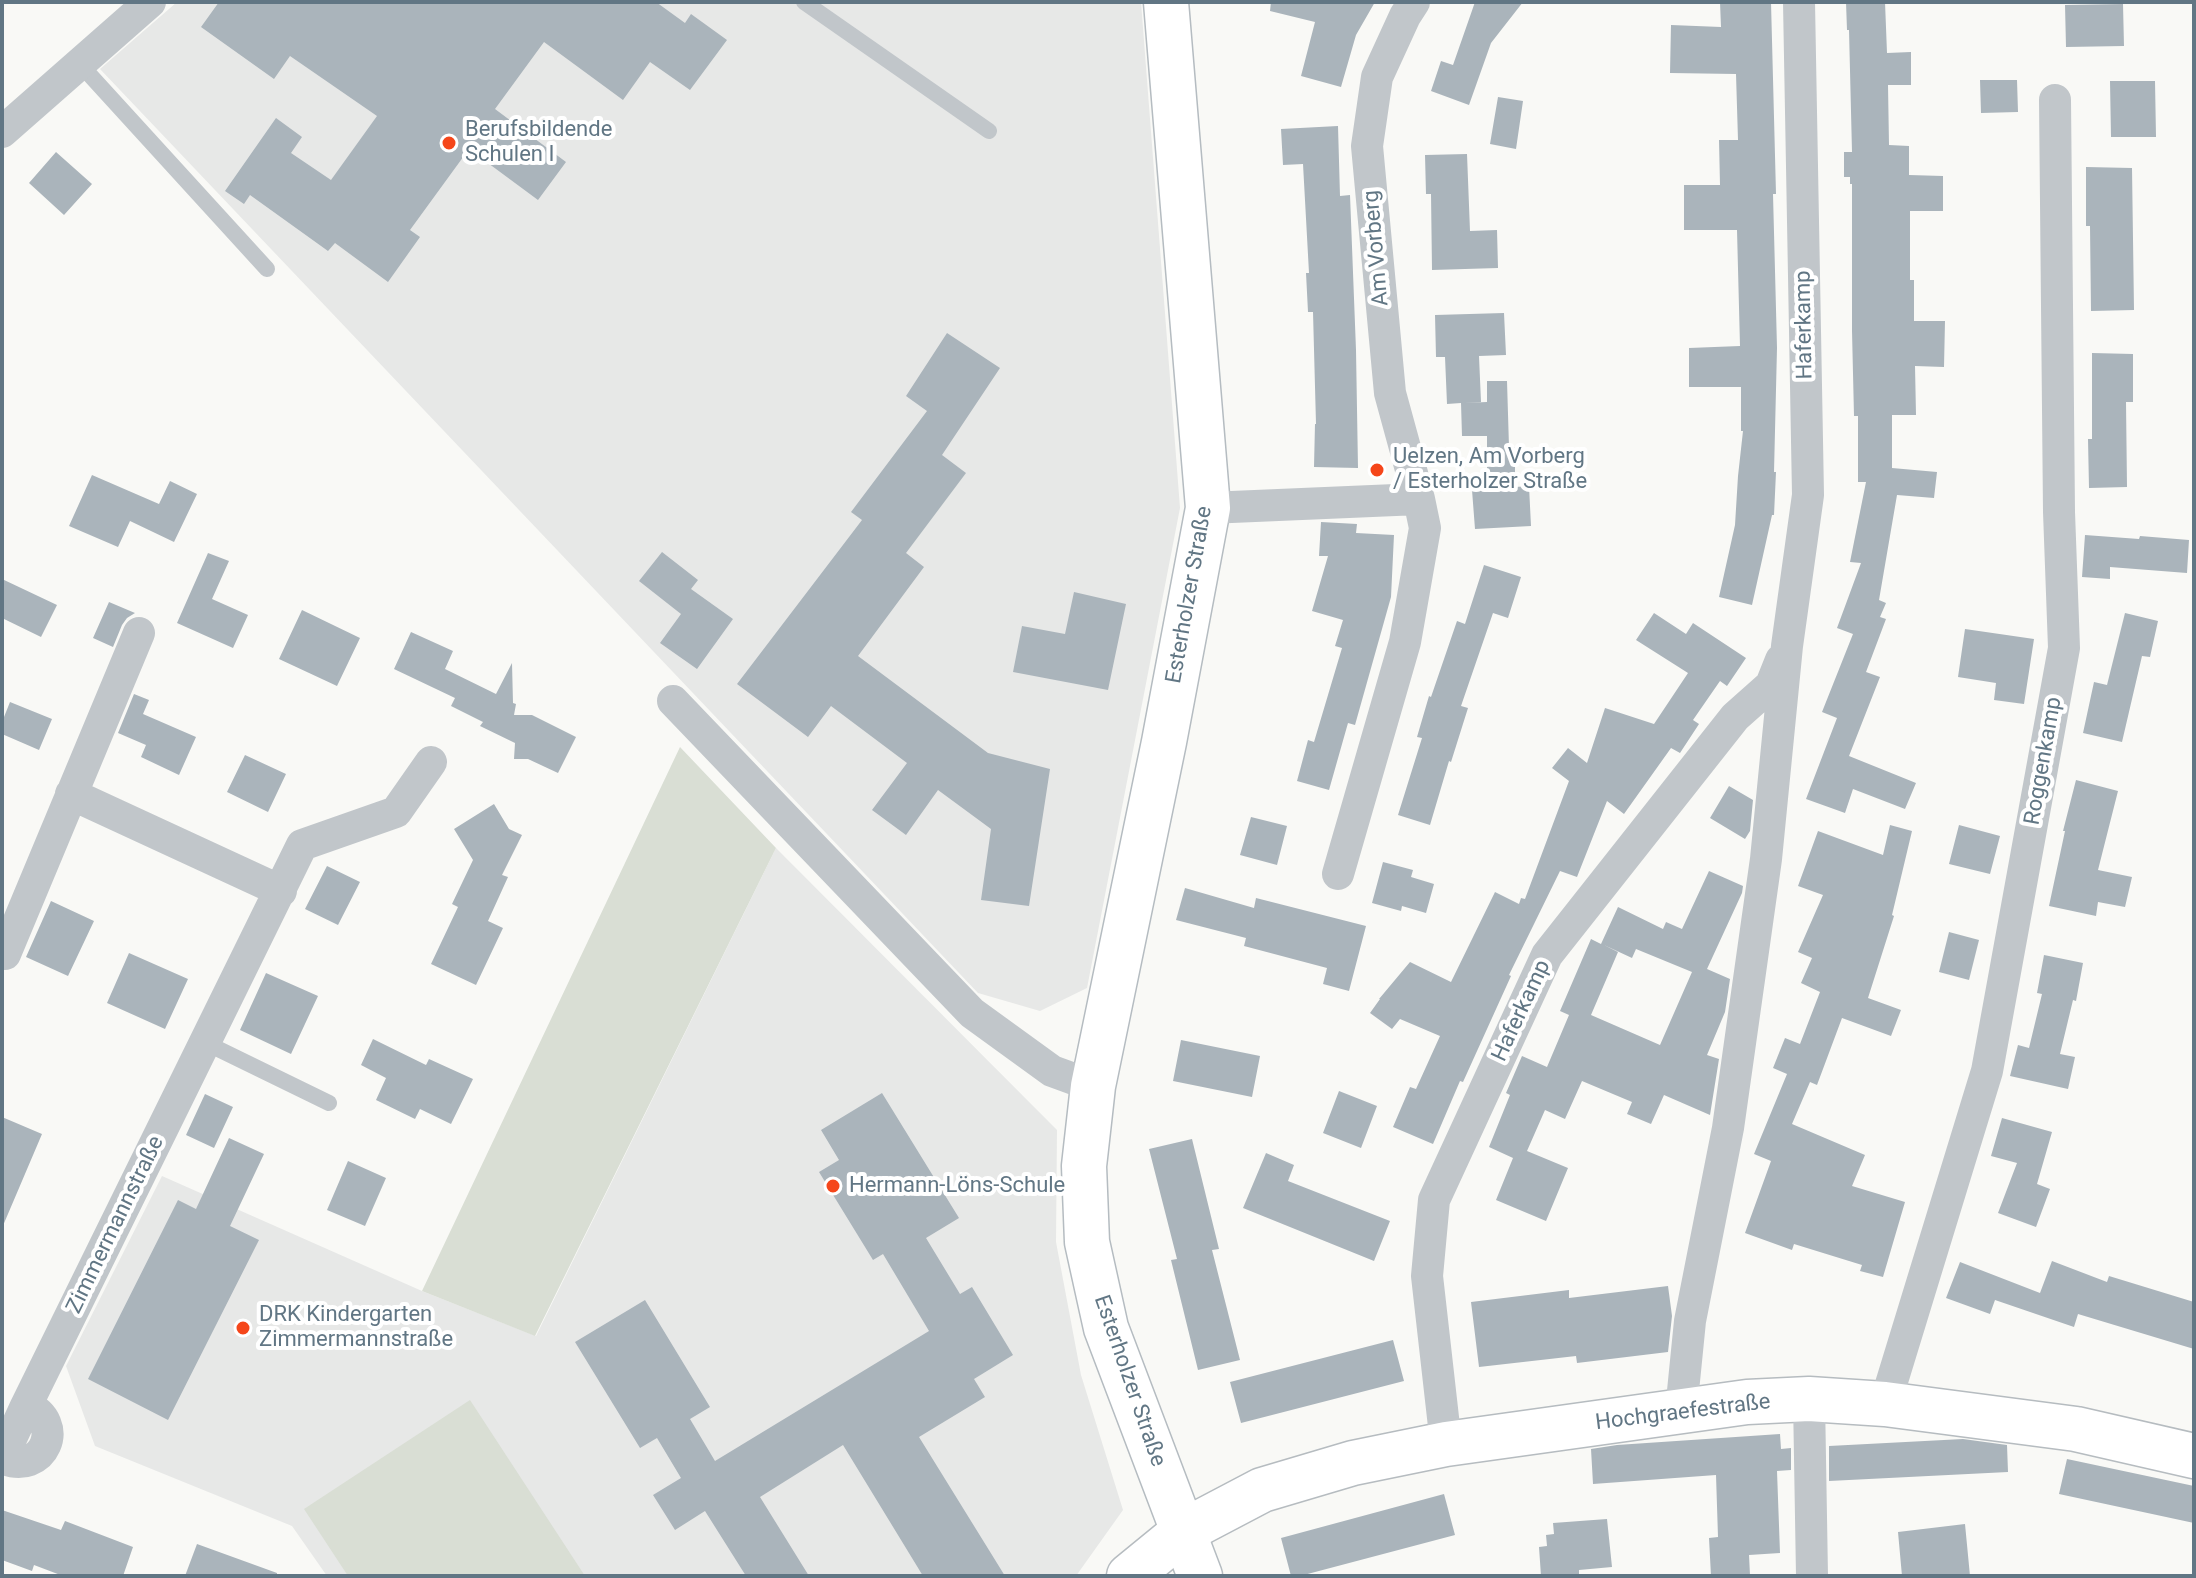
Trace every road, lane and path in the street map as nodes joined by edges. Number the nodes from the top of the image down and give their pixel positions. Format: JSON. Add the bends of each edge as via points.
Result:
{"nodes":[{"id":1,"x":150,"y":2,"type":"edge"},
{"id":2,"x":804,"y":2,"type":"edge"},
{"id":3,"x":1166,"y":2,"type":"edge"},
{"id":4,"x":1414,"y":2,"type":"edge"},
{"id":5,"x":1799,"y":2,"type":"edge"},
{"id":6,"x":79,"y":63,"type":"junction"},
{"id":7,"x":2055,"y":100,"type":"dead end"},
{"id":8,"x":989,"y":131,"type":"dead end"},
{"id":9,"x":2,"y":132,"type":"edge"},
{"id":10,"x":267,"y":269,"type":"dead end"},
{"id":11,"x":1419,"y":499,"type":"junction"},
{"id":12,"x":1208,"y":508,"type":"junction"},
{"id":13,"x":139,"y":633,"type":"dead end"},
{"id":14,"x":1787,"y":646,"type":"junction"},
{"id":15,"x":673,"y":701,"type":"dead end"},
{"id":16,"x":431,"y":762,"type":"dead end"},
{"id":17,"x":71,"y":794,"type":"junction"},
{"id":18,"x":1338,"y":874,"type":"dead end"},
{"id":19,"x":281,"y":891,"type":"junction"},
{"id":20,"x":5,"y":954,"type":"dead end"},
{"id":21,"x":206,"y":1043,"type":"junction"},
{"id":22,"x":1093,"y":1086,"type":"junction"},
{"id":23,"x":329,"y":1103,"type":"dead end"},
{"id":24,"x":1809,"y":1399,"type":"junction"},
{"id":25,"x":1885,"y":1404,"type":"junction"},
{"id":26,"x":26,"y":1406,"type":"dead end"},
{"id":27,"x":1681,"y":1411,"type":"junction"},
{"id":28,"x":1446,"y":1444,"type":"junction"},
{"id":29,"x":2194,"y":1456,"type":"edge"},
{"id":30,"x":1184,"y":1531,"type":"junction"},
{"id":31,"x":1129,"y":1576,"type":"edge"},
{"id":32,"x":1200,"y":1576,"type":"edge"},
{"id":33,"x":1812,"y":1576,"type":"edge"}],
"edges":[{"from":1,"to":6,"type":"street"},
{"from":2,"to":8,"type":"lane"},
{"from":3,"to":12,"type":"main road","name":"Esterholzer Straße"},
{"from":4,"to":11,"type":"street","name":"Am Vorberg","via":[[1377,77],[1367,146],[1390,393]]},
{"from":5,"to":14,"type":"street","name":"Haferkamp","via":[[1808,495]]},
{"from":6,"to":9,"type":"street"},
{"from":6,"to":10,"type":"lane"},
{"from":7,"to":25,"type":"street","name":"Roggenkamp","via":[[2064,648],[1987,1071]]},
{"from":11,"to":12,"type":"street"},
{"from":11,"to":18,"type":"street","name":"Am Vorberg","via":[[1425,528],[1405,642]]},
{"from":12,"to":22,"type":"main road","name":"Esterholzer Straße"},
{"from":13,"to":17,"type":"street"},
{"from":14,"to":27,"type":"street","name":"Haferkamp","via":[[1766,859],[1728,1128],[1690,1321]]},
{"from":14,"to":28,"type":"street","name":"Haferkamp","via":[[1771,685],[1735,717],[1547,955],[1434,1200],[1427,1276]]},
{"from":15,"to":22,"type":"street","via":[[972,1013],[1052,1071]]},
{"from":16,"to":19,"type":"street","name":"Zimmermannstraße","via":[[396,812],[302,845]]},
{"from":17,"to":19,"type":"street"},
{"from":17,"to":20,"type":"street"},
{"from":19,"to":21,"type":"street","name":"Zimmermannstraße"},
{"from":21,"to":23,"type":"lane"},
{"from":21,"to":26,"type":"street","name":"Zimmermannstraße"},
{"from":22,"to":30,"type":"main road","name":"Esterholzer Straße","via":[[1084,1166],[1087,1242],[1106,1328]]},
{"from":24,"to":25,"type":"main road","name":"Hochgraefestraße"},
{"from":24,"to":27,"type":"main road","name":"Hochgraefestraße"},
{"from":24,"to":33,"type":"street"},
{"from":25,"to":29,"type":"main road","name":"Hochgraefestraße","via":[[2076,1429]]},
{"from":27,"to":28,"type":"main road","name":"Hochgraefestraße"},
{"from":28,"to":30,"type":"main road","name":"Hochgraefestraße","via":[[1353,1463],[1262,1490]]},
{"from":30,"to":31,"type":"main road","name":"Hochgraefestraße"},
{"from":30,"to":32,"type":"main road","name":"Esterholzer Straße"}]}
